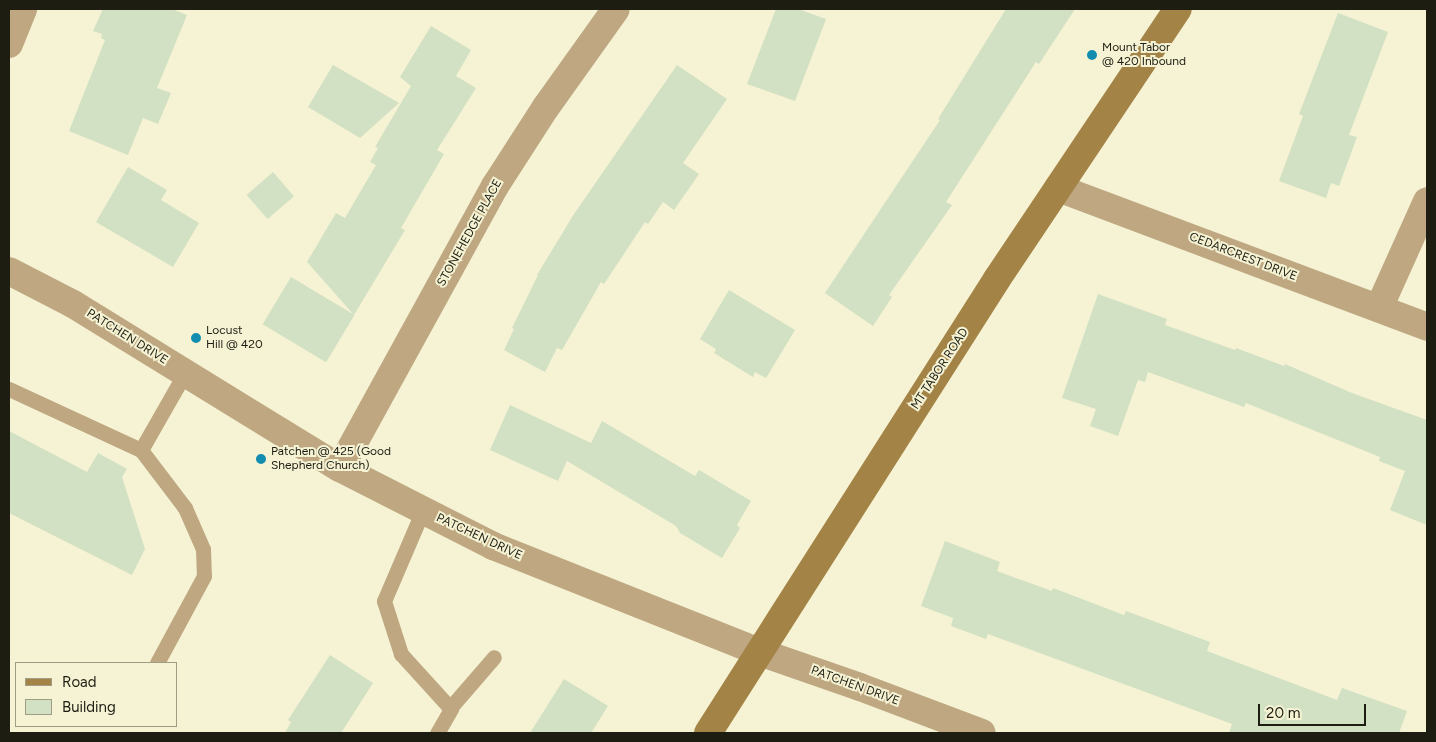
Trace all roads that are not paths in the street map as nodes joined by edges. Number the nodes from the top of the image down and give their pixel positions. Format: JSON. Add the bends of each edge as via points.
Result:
{"nodes":[{"id":1,"x":23,"y":9,"type":"edge"},
{"id":2,"x":616,"y":9,"type":"edge"},
{"id":3,"x":1178,"y":9,"type":"edge"},
{"id":4,"x":9,"y":44,"type":"edge"},
{"id":5,"x":1058,"y":188,"type":"junction"},
{"id":6,"x":1427,"y":201,"type":"edge"},
{"id":7,"x":9,"y":271,"type":"edge"},
{"id":8,"x":1379,"y":308,"type":"junction"},
{"id":9,"x":1427,"y":326,"type":"edge"},
{"id":10,"x":185,"y":373,"type":"junction"},
{"id":11,"x":9,"y":389,"type":"edge"},
{"id":12,"x":141,"y":450,"type":"junction"},
{"id":13,"x":340,"y":468,"type":"junction"},
{"id":14,"x":423,"y":510,"type":"junction"},
{"id":15,"x":759,"y":652,"type":"junction"},
{"id":16,"x":494,"y":657,"type":"dead end"},
{"id":17,"x":158,"y":662,"type":"edge"},
{"id":18,"x":450,"y":708,"type":"junction"},
{"id":19,"x":438,"y":733,"type":"edge"},
{"id":20,"x":708,"y":733,"type":"edge"},
{"id":21,"x":982,"y":733,"type":"edge"}],
"edges":[{"from":1,"to":4,"type":"street"},
{"from":2,"to":13,"type":"street","name":"STONEHEDGE PLACE","via":[[546,107],[496,186]]},
{"from":3,"to":5,"type":"street","name":"MT TABOR ROAD"},
{"from":5,"to":8,"type":"street","name":"CEDARCREST DRIVE"},
{"from":5,"to":15,"type":"street","name":"MT TABOR ROAD"},
{"from":6,"to":8,"type":"street"},
{"from":7,"to":10,"type":"street","name":"PATCHEN DRIVE","via":[[72,304]]},
{"from":8,"to":9,"type":"street","name":"CEDARCREST DRIVE"},
{"from":10,"to":12,"type":"lane"},
{"from":10,"to":13,"type":"street","name":"PATCHEN DRIVE"},
{"from":11,"to":12,"type":"lane"},
{"from":12,"to":17,"type":"lane","via":[[185,508],[204,549],[204,576]]},
{"from":13,"to":14,"type":"street","name":"PATCHEN DRIVE"},
{"from":14,"to":15,"type":"street","name":"PATCHEN DRIVE","via":[[493,546]]},
{"from":14,"to":18,"type":"lane","via":[[384,601],[401,654]]},
{"from":15,"to":20,"type":"street","name":"MT TABOR ROAD"},
{"from":15,"to":21,"type":"street","name":"PATCHEN DRIVE"},
{"from":16,"to":18,"type":"lane"},
{"from":18,"to":19,"type":"lane"}]}
